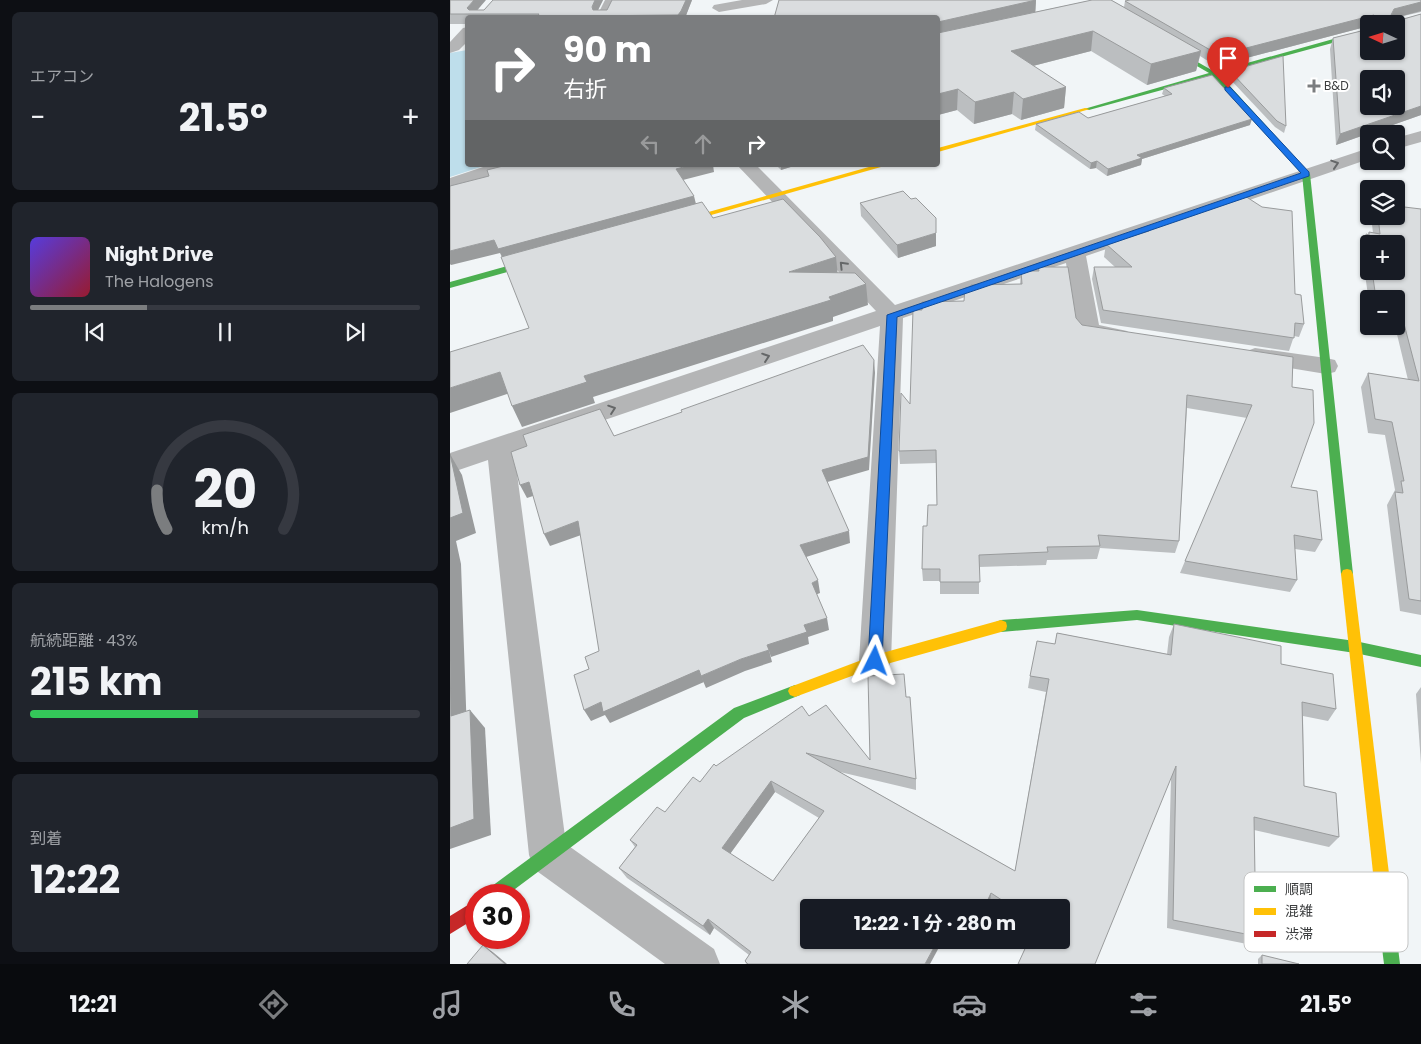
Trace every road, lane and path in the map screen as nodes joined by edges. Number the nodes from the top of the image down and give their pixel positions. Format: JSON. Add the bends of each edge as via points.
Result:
{"nodes":[{"id":1,"x":612,"y":0,"type":"edge"},
{"id":2,"x":766,"y":0,"type":"edge"},
{"id":3,"x":719,"y":9,"type":"edge"},
{"id":4,"x":604,"y":15,"type":"edge"},
{"id":5,"x":1360,"y":34,"type":"edge"},
{"id":6,"x":465,"y":35,"type":"edge"},
{"id":7,"x":1155,"y":39,"type":"edge"},
{"id":8,"x":457,"y":47,"type":"edge"},
{"id":9,"x":1215,"y":74,"type":"junction"},
{"id":10,"x":1421,"y":136,"type":"edge"},
{"id":11,"x":1405,"y":141,"type":"edge"},
{"id":12,"x":940,"y":149,"type":"edge"},
{"id":13,"x":1360,"y":156,"type":"edge"},
{"id":14,"x":502,"y":167,"type":"edge"},
{"id":15,"x":748,"y":167,"type":"edge"},
{"id":16,"x":877,"y":167,"type":"edge"},
{"id":17,"x":1306,"y":174,"type":"junction"},
{"id":18,"x":450,"y":184,"type":"edge"},
{"id":19,"x":776,"y":195,"type":"junction"},
{"id":20,"x":661,"y":227,"type":"edge"},
{"id":21,"x":1075,"y":253,"type":"junction"},
{"id":22,"x":555,"y":256,"type":"edge"},
{"id":23,"x":450,"y":285,"type":"edge"},
{"id":24,"x":892,"y":315,"type":"junction"},
{"id":25,"x":1145,"y":340,"type":"edge"},
{"id":26,"x":1230,"y":352,"type":"edge"},
{"id":27,"x":1326,"y":366,"type":"junction"},
{"id":28,"x":500,"y":446,"type":"junction"},
{"id":29,"x":450,"y":463,"type":"edge"},
{"id":30,"x":1355,"y":647,"type":"junction"},
{"id":31,"x":875,"y":661,"type":"junction"},
{"id":32,"x":1421,"y":661,"type":"edge"},
{"id":33,"x":548,"y":855,"type":"junction"},
{"id":34,"x":1381,"y":872,"type":"edge"},
{"id":35,"x":509,"y":884,"type":"edge"},
{"id":36,"x":465,"y":916,"type":"edge"},
{"id":37,"x":450,"y":926,"type":"edge"},
{"id":38,"x":699,"y":964,"type":"edge"}],
"edges":[{"from":1,"to":4,"type":"street"},
{"from":2,"to":3,"type":"street"},
{"from":5,"to":9,"type":"street"},
{"from":6,"to":8,"type":"street"},
{"from":7,"to":9,"type":"street"},
{"from":9,"to":12,"type":"street"},
{"from":9,"to":17,"type":"street"},
{"from":10,"to":11,"type":"street"},
{"from":17,"to":13,"type":"street","one_way":true},
{"from":14,"to":18,"type":"street"},
{"from":15,"to":19,"type":"street"},
{"from":16,"to":19,"type":"street"},
{"from":17,"to":21,"type":"street"},
{"from":17,"to":27,"type":"street"},
{"from":19,"to":20,"type":"street"},
{"from":24,"to":19,"type":"street","one_way":true},
{"from":21,"to":24,"type":"street"},
{"from":21,"to":25,"type":"street","via":[[1088,331]]},
{"from":22,"to":23,"type":"street"},
{"from":28,"to":24,"type":"street","one_way":true},
{"from":24,"to":31,"type":"street"},
{"from":26,"to":27,"type":"street"},
{"from":27,"to":30,"type":"street"},
{"from":28,"to":29,"type":"street"},
{"from":28,"to":33,"type":"street"},
{"from":30,"to":31,"type":"street","via":[[1137,615],[995,626]]},
{"from":30,"to":32,"type":"street"},
{"from":30,"to":34,"type":"street"},
{"from":31,"to":33,"type":"street","via":[[739,713]]},
{"from":33,"to":35,"type":"street"},
{"from":33,"to":38,"type":"street"},
{"from":36,"to":37,"type":"street"}]}
